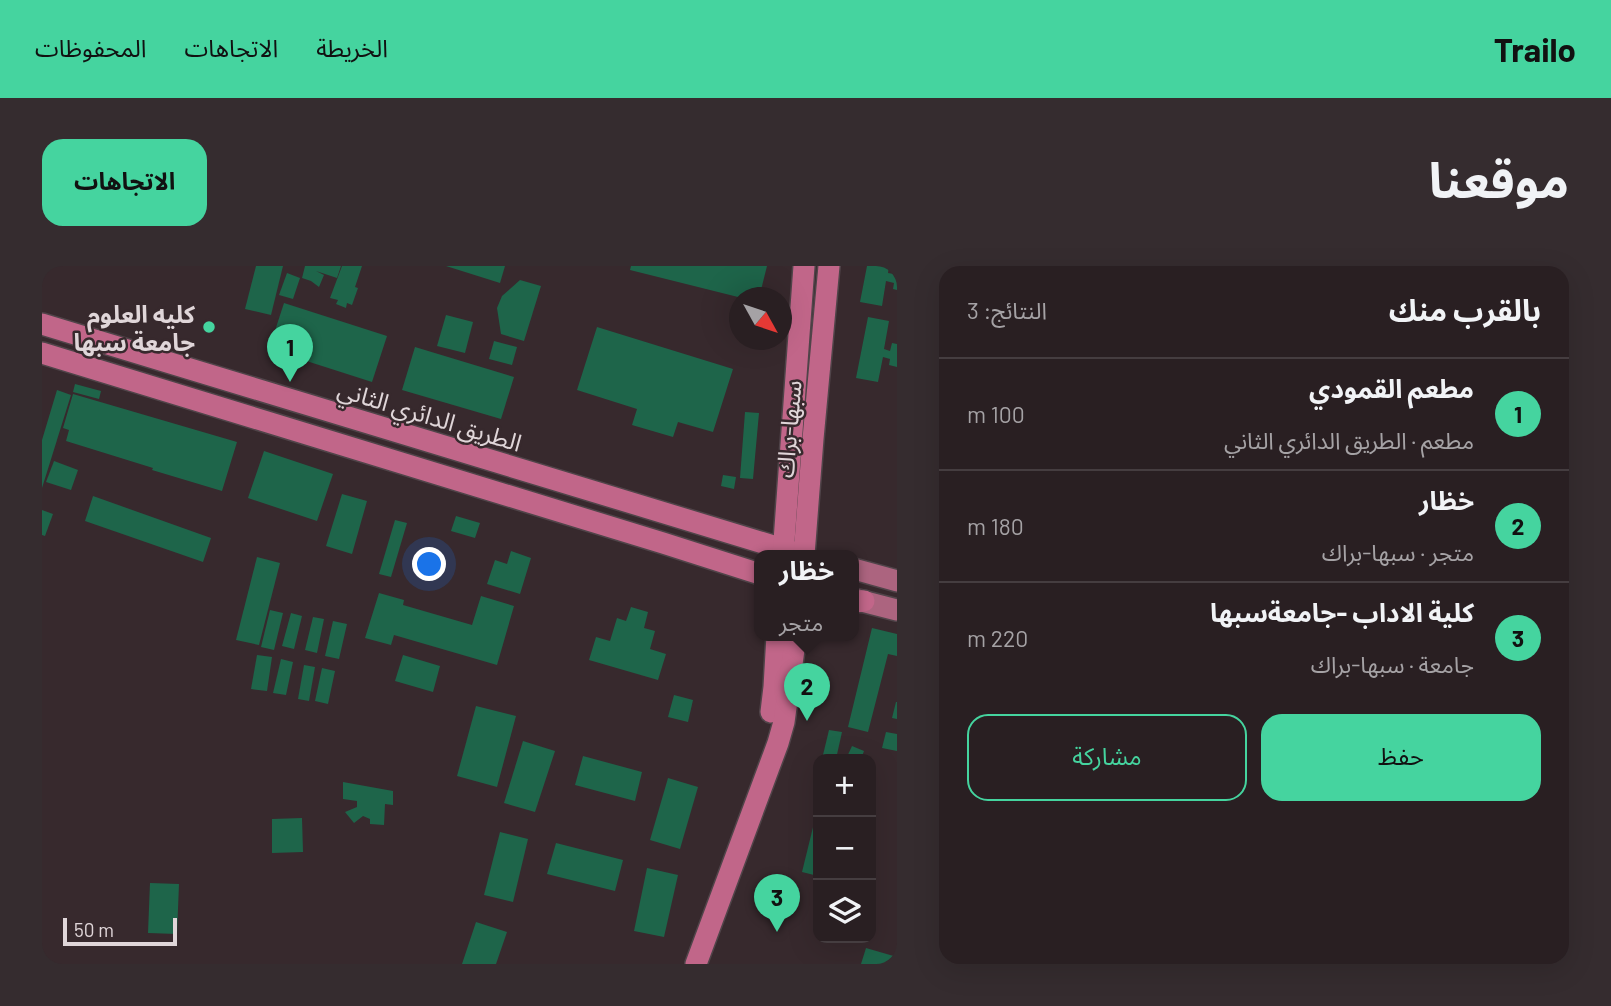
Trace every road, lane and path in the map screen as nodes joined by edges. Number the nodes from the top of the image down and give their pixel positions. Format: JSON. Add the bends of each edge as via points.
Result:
{"nodes":[{"id":1,"x":804,"y":266,"type":"edge"},
{"id":2,"x":829,"y":266,"type":"edge"},
{"id":3,"x":42,"y":324,"type":"edge"},
{"id":4,"x":42,"y":353,"type":"edge"},
{"id":5,"x":783,"y":550,"type":"edge"},
{"id":6,"x":793,"y":550,"type":"edge"},
{"id":7,"x":794,"y":550,"type":"edge"},
{"id":8,"x":859,"y":570,"type":"edge"},
{"id":9,"x":754,"y":572,"type":"edge"},
{"id":10,"x":897,"y":581,"type":"edge"},
{"id":11,"x":859,"y":601,"type":"edge"},
{"id":12,"x":897,"y":610,"type":"edge"},
{"id":13,"x":777,"y":641,"type":"edge"},
{"id":14,"x":798,"y":642,"type":"edge"},
{"id":15,"x":769,"y":770,"type":"junction"},
{"id":16,"x":696,"y":964,"type":"edge"}],
"edges":[{"from":1,"to":6,"type":"highway","name":"سبها-براك"},
{"from":2,"to":7,"type":"highway","name":"سبها-براك","via":[[813,439]]},
{"from":3,"to":5,"type":"highway","name":"الطريق الدائري الثاني"},
{"from":4,"to":9,"type":"highway"},
{"from":8,"to":10,"type":"main road"},
{"from":11,"to":12,"type":"main road"},
{"from":13,"to":15,"type":"highway"},
{"from":14,"to":15,"type":"highway","via":[[784,722]]},
{"from":15,"to":16,"type":"highway"}]}
